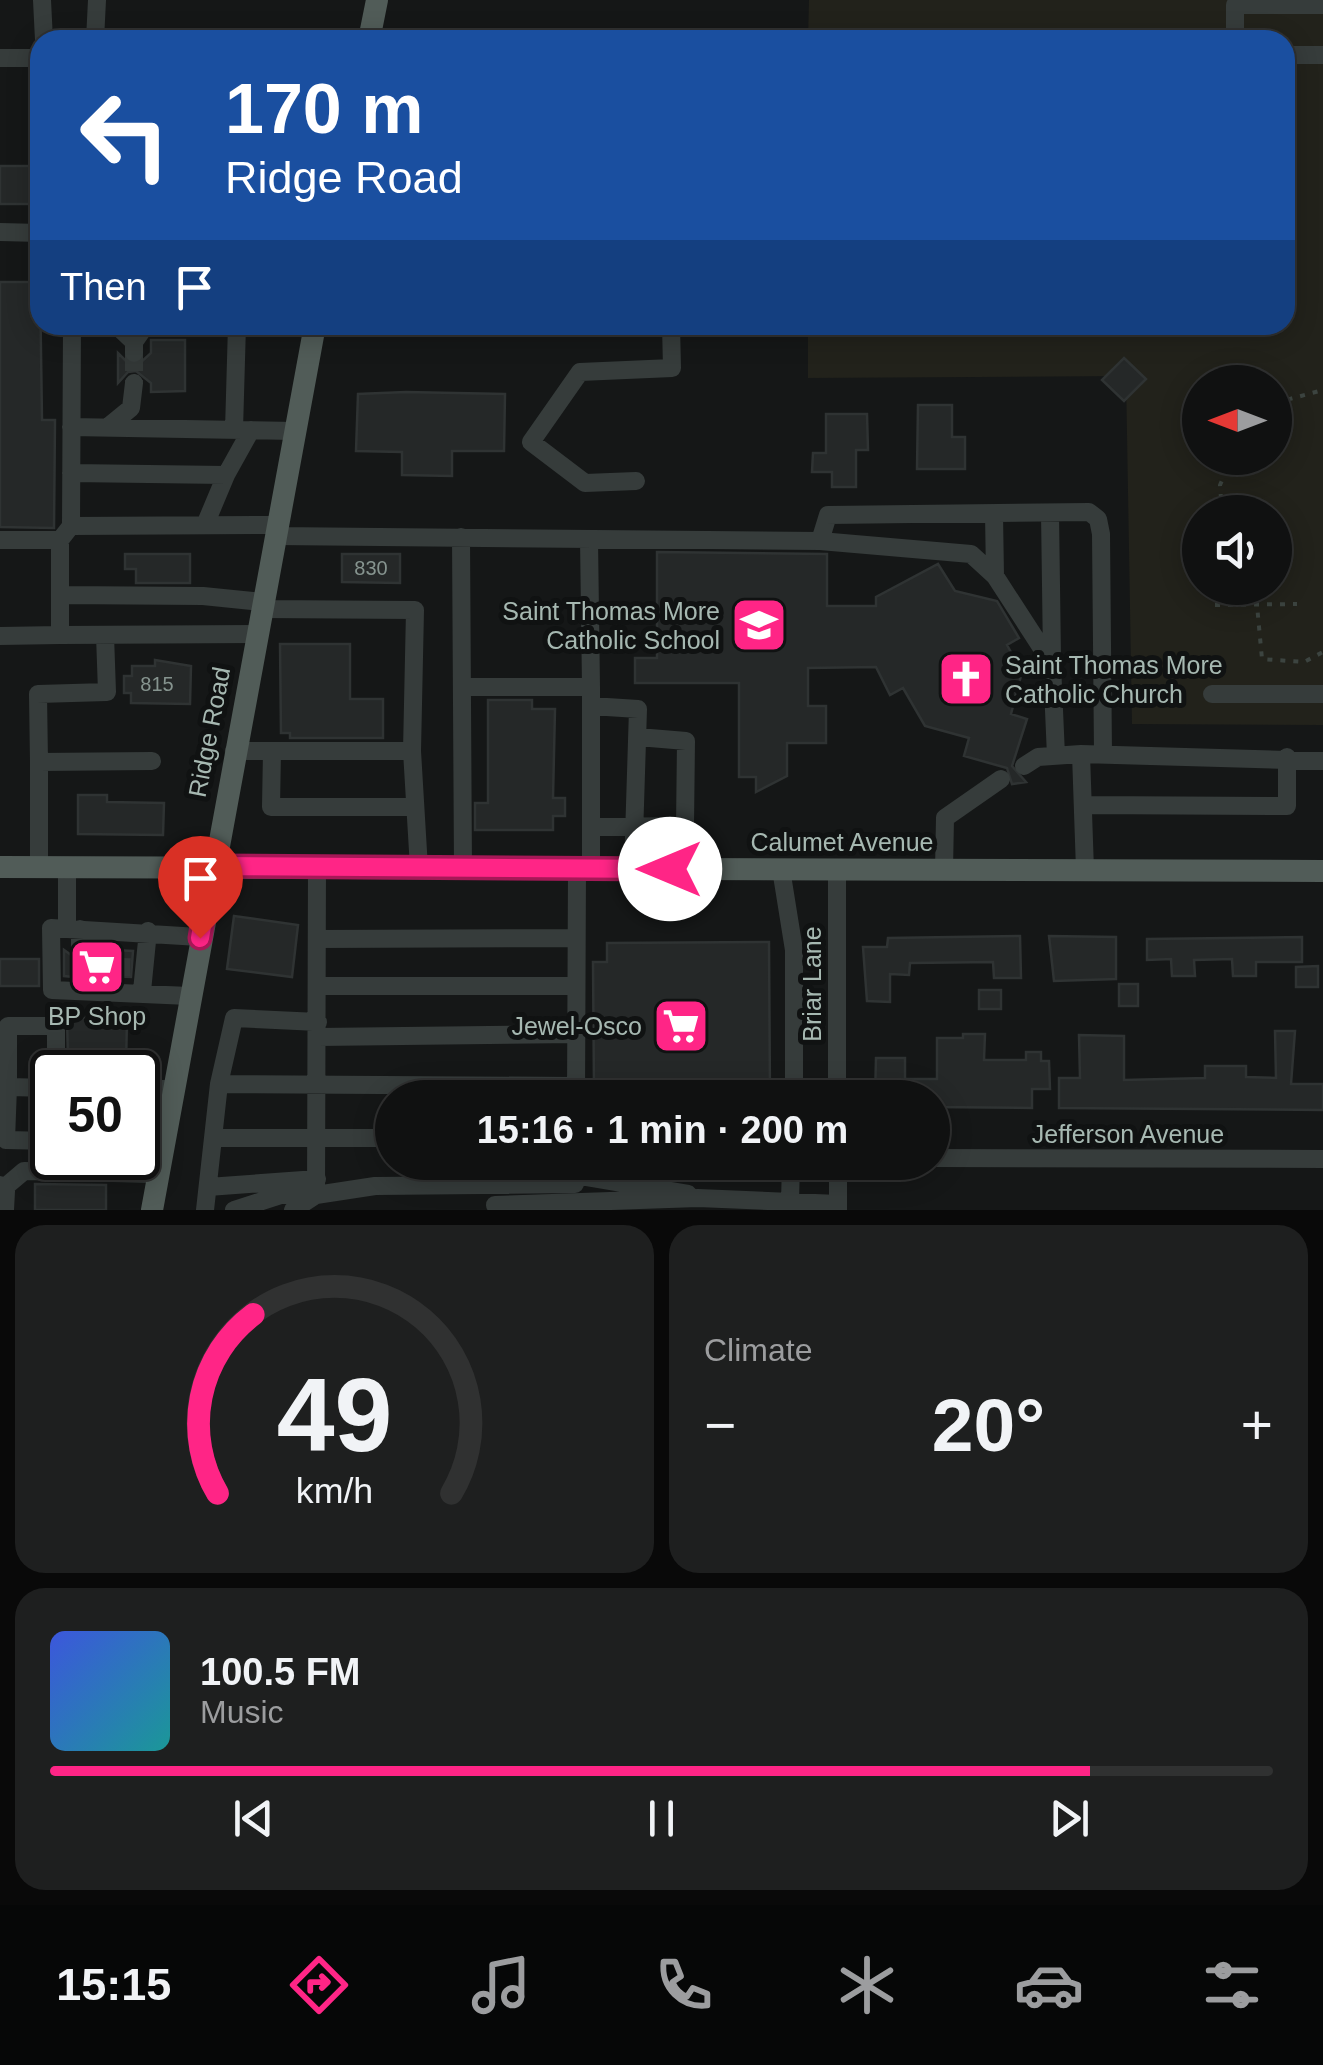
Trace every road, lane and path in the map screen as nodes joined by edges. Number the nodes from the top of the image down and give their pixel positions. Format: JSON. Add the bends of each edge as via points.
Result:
{"nodes":[{"id":1,"x":42,"y":0,"type":"edge"},
{"id":2,"x":97,"y":0,"type":"edge"},
{"id":3,"x":377,"y":0,"type":"edge"},
{"id":4,"x":1323,"y":6,"type":"edge"},
{"id":5,"x":44,"y":30,"type":"edge"},
{"id":6,"x":96,"y":30,"type":"edge"},
{"id":7,"x":371,"y":30,"type":"edge"},
{"id":8,"x":1236,"y":30,"type":"edge"},
{"id":9,"x":1295,"y":55,"type":"edge"},
{"id":10,"x":1323,"y":55,"type":"edge"},
{"id":11,"x":0,"y":58,"type":"edge"},
{"id":12,"x":30,"y":58,"type":"edge"},
{"id":13,"x":0,"y":232,"type":"edge"},
{"id":14,"x":30,"y":233,"type":"edge"},
{"id":15,"x":72,"y":335,"type":"edge"},
{"id":16,"x":124,"y":335,"type":"edge"},
{"id":17,"x":141,"y":335,"type":"edge"},
{"id":18,"x":237,"y":335,"type":"edge"},
{"id":19,"x":316,"y":335,"type":"edge"},
{"id":20,"x":671,"y":335,"type":"edge"},
{"id":21,"x":134,"y":383,"type":"tunnel mouth"},
{"id":22,"x":1323,"y":390,"type":"edge"},
{"id":23,"x":1292,"y":398,"type":"edge"},
{"id":24,"x":71,"y":427,"type":"junction"},
{"id":25,"x":106,"y":428,"type":"junction"},
{"id":26,"x":242,"y":430,"type":"junction"},
{"id":27,"x":295,"y":430,"type":"junction"},
{"id":28,"x":71,"y":473,"type":"junction"},
{"id":29,"x":226,"y":475,"type":"junction"},
{"id":30,"x":636,"y":481,"type":"dead end"},
{"id":31,"x":1050,"y":513,"type":"junction"},
{"id":32,"x":994,"y":514,"type":"junction"},
{"id":33,"x":205,"y":526,"type":"junction"},
{"id":34,"x":276,"y":531,"type":"junction"},
{"id":35,"x":66,"y":533,"type":"junction"},
{"id":36,"x":461,"y":537,"type":"junction"},
{"id":37,"x":589,"y":539,"type":"junction"},
{"id":38,"x":0,"y":540,"type":"edge"},
{"id":39,"x":820,"y":541,"type":"junction"},
{"id":40,"x":995,"y":576,"type":"junction"},
{"id":41,"x":60,"y":595,"type":"junction"},
{"id":42,"x":1292,"y":604,"type":"edge"},
{"id":43,"x":1296,"y":604,"type":"dead end"},
{"id":44,"x":1257,"y":605,"type":"edge"},
{"id":45,"x":262,"y":606,"type":"junction"},
{"id":46,"x":256,"y":634,"type":"junction"},
{"id":47,"x":60,"y":635,"type":"junction"},
{"id":48,"x":105,"y":635,"type":"junction"},
{"id":49,"x":0,"y":636,"type":"edge"},
{"id":50,"x":1323,"y":652,"type":"edge"},
{"id":51,"x":1052,"y":664,"type":"junction"},
{"id":52,"x":462,"y":687,"type":"junction"},
{"id":53,"x":1212,"y":694,"type":"dead end"},
{"id":54,"x":1323,"y":694,"type":"edge"},
{"id":55,"x":591,"y":696,"type":"junction"},
{"id":56,"x":638,"y":738,"type":"junction"},
{"id":57,"x":412,"y":750,"type":"junction"},
{"id":58,"x":234,"y":751,"type":"junction"},
{"id":59,"x":272,"y":751,"type":"junction"},
{"id":60,"x":1081,"y":754,"type":"junction"},
{"id":61,"x":1103,"y":754,"type":"junction"},
{"id":62,"x":1056,"y":756,"type":"junction"},
{"id":63,"x":1288,"y":757,"type":"junction"},
{"id":64,"x":152,"y":761,"type":"dead end"},
{"id":65,"x":1323,"y":761,"type":"edge"},
{"id":66,"x":39,"y":762,"type":"junction"},
{"id":67,"x":1024,"y":766,"type":"dead end"},
{"id":68,"x":1001,"y":779,"type":"dead end"},
{"id":69,"x":1084,"y":805,"type":"junction"},
{"id":70,"x":415,"y":807,"type":"junction"},
{"id":71,"x":591,"y":827,"type":"junction"},
{"id":72,"x":635,"y":828,"type":"junction"},
{"id":73,"x":67,"y":866,"type":"junction"},
{"id":74,"x":212,"y":866,"type":"junction"},
{"id":75,"x":39,"y":867,"type":"junction"},
{"id":76,"x":317,"y":867,"type":"junction"},
{"id":77,"x":418,"y":868,"type":"junction"},
{"id":78,"x":463,"y":868,"type":"junction"},
{"id":79,"x":584,"y":868,"type":"junction"},
{"id":80,"x":633,"y":869,"type":"junction"},
{"id":81,"x":782,"y":869,"type":"junction"},
{"id":82,"x":837,"y":870,"type":"junction"},
{"id":83,"x":944,"y":870,"type":"junction"},
{"id":84,"x":1085,"y":870,"type":"junction"},
{"id":85,"x":1,"y":871,"type":"edge"},
{"id":86,"x":1323,"y":871,"type":"edge"},
{"id":87,"x":73,"y":929,"type":"junction"},
{"id":88,"x":122,"y":930,"type":"junction"},
{"id":89,"x":148,"y":932,"type":"junction"},
{"id":90,"x":200,"y":938,"type":"junction"},
{"id":91,"x":576,"y":938,"type":"junction"},
{"id":92,"x":317,"y":939,"type":"junction"},
{"id":93,"x":80,"y":950,"type":"tunnel mouth"},
{"id":94,"x":122,"y":950,"type":"tunnel mouth"},
{"id":95,"x":318,"y":986,"type":"junction"},
{"id":96,"x":576,"y":986,"type":"junction"},
{"id":97,"x":142,"y":991,"type":"junction"},
{"id":98,"x":189,"y":996,"type":"junction"},
{"id":99,"x":0,"y":1007,"type":"edge"},
{"id":100,"x":8,"y":1026,"type":"junction"},
{"id":101,"x":318,"y":1029,"type":"junction"},
{"id":102,"x":576,"y":1034,"type":"junction"},
{"id":103,"x":56,"y":1050,"type":"edge"},
{"id":104,"x":576,"y":1080,"type":"edge"},
{"id":105,"x":794,"y":1080,"type":"edge"},
{"id":106,"x":838,"y":1080,"type":"edge"},
{"id":107,"x":218,"y":1084,"type":"junction"},
{"id":108,"x":318,"y":1086,"type":"junction"},
{"id":109,"x":8,"y":1087,"type":"junction"},
{"id":110,"x":375,"y":1087,"type":"edge"},
{"id":111,"x":30,"y":1088,"type":"edge"},
{"id":112,"x":160,"y":1089,"type":"edge"},
{"id":113,"x":173,"y":1089,"type":"junction"},
{"id":114,"x":213,"y":1138,"type":"junction"},
{"id":115,"x":317,"y":1138,"type":"junction"},
{"id":116,"x":375,"y":1138,"type":"edge"},
{"id":117,"x":30,"y":1141,"type":"edge"},
{"id":118,"x":163,"y":1142,"type":"joint"},
{"id":119,"x":950,"y":1158,"type":"edge"},
{"id":120,"x":1323,"y":1159,"type":"edge"},
{"id":121,"x":160,"y":1161,"type":"edge"},
{"id":122,"x":30,"y":1171,"type":"edge"},
{"id":123,"x":157,"y":1180,"type":"edge"},
{"id":124,"x":575,"y":1180,"type":"edge"},
{"id":125,"x":586,"y":1180,"type":"edge"},
{"id":126,"x":785,"y":1180,"type":"edge"},
{"id":127,"x":838,"y":1180,"type":"edge"},
{"id":128,"x":2,"y":1186,"type":"edge"},
{"id":129,"x":208,"y":1187,"type":"junction"},
{"id":130,"x":322,"y":1189,"type":"junction"},
{"id":131,"x":698,"y":1198,"type":"junction"},
{"id":132,"x":778,"y":1204,"type":"edge"},
{"id":133,"x":495,"y":1205,"type":"dead end"},
{"id":134,"x":838,"y":1207,"type":"edge"},
{"id":135,"x":5,"y":1210,"type":"edge"},
{"id":136,"x":152,"y":1210,"type":"edge"},
{"id":137,"x":205,"y":1210,"type":"edge"},
{"id":138,"x":234,"y":1210,"type":"edge"},
{"id":139,"x":293,"y":1210,"type":"edge"},
{"id":140,"x":348,"y":1210,"type":"edge"},
{"id":141,"x":530,"y":1210,"type":"edge"},
{"id":142,"x":586,"y":1210,"type":"edge"}],
"edges":[{"from":1,"to":5,"type":"street"},
{"from":2,"to":6,"type":"street"},
{"from":3,"to":7,"type":"main road"},
{"from":4,"to":8,"type":"street","via":[[1236,6]]},
{"from":9,"to":10,"type":"street"},
{"from":11,"to":12,"type":"street"},
{"from":13,"to":14,"type":"street"},
{"from":15,"to":24,"type":"street"},
{"from":16,"to":17,"type":"street","via":[[134,348]]},
{"from":18,"to":26,"type":"street"},
{"from":19,"to":27,"type":"main road","name":"Ridge Road"},
{"from":20,"to":30,"type":"street","via":[[672,368],[580,372],[531,442],[585,483]]},
{"from":21,"to":25,"type":"street","via":[[131,408]]},
{"from":22,"to":23,"type":"path"},
{"from":24,"to":25,"type":"street"},
{"from":24,"to":28,"type":"street"},
{"from":25,"to":26,"type":"street"},
{"from":26,"to":27,"type":"street"},
{"from":26,"to":29,"type":"street"},
{"from":27,"to":34,"type":"main road","name":"Ridge Road"},
{"from":28,"to":29,"type":"street"},
{"from":28,"to":35,"type":"street"},
{"from":29,"to":33,"type":"street"},
{"from":31,"to":32,"type":"street"},
{"from":31,"to":51,"type":"street"},
{"from":31,"to":61,"type":"street","via":[[1089,512],[1098,520]]},
{"from":32,"to":39,"type":"street","via":[[828,515]]},
{"from":32,"to":40,"type":"street"},
{"from":33,"to":34,"type":"street"},
{"from":33,"to":35,"type":"street"},
{"from":34,"to":36,"type":"street"},
{"from":34,"to":45,"type":"main road","name":"Ridge Road"},
{"from":35,"to":38,"type":"street"},
{"from":35,"to":41,"type":"street"},
{"from":36,"to":37,"type":"street"},
{"from":36,"to":52,"type":"street"},
{"from":37,"to":39,"type":"street"},
{"from":37,"to":55,"type":"street"},
{"from":39,"to":40,"type":"street","via":[[971,554]]},
{"from":40,"to":51,"type":"street"},
{"from":41,"to":45,"type":"street","via":[[203,596]]},
{"from":41,"to":47,"type":"street"},
{"from":42,"to":43,"type":"path"},
{"from":44,"to":50,"type":"path","via":[[1262,659],[1304,662]]},
{"from":45,"to":46,"type":"main road","name":"Ridge Road"},
{"from":45,"to":57,"type":"street","via":[[415,610]]},
{"from":46,"to":48,"type":"street"},
{"from":46,"to":58,"type":"main road","name":"Ridge Road"},
{"from":47,"to":48,"type":"street"},
{"from":47,"to":49,"type":"street"},
{"from":48,"to":66,"type":"street","via":[[106,692],[38,694]]},
{"from":51,"to":62,"type":"street"},
{"from":52,"to":55,"type":"street"},
{"from":52,"to":78,"type":"street"},
{"from":53,"to":54,"type":"street"},
{"from":55,"to":56,"type":"street","via":[[638,709]]},
{"from":55,"to":71,"type":"street"},
{"from":56,"to":72,"type":"street"},
{"from":56,"to":72,"type":"street","via":[[686,741],[686,826]]},
{"from":57,"to":59,"type":"street"},
{"from":57,"to":70,"type":"street"},
{"from":58,"to":59,"type":"street"},
{"from":58,"to":74,"type":"main road","name":"Ridge Road"},
{"from":59,"to":70,"type":"street","via":[[271,807]]},
{"from":60,"to":61,"type":"street"},
{"from":60,"to":62,"type":"street"},
{"from":60,"to":69,"type":"street"},
{"from":61,"to":63,"type":"street"},
{"from":62,"to":67,"type":"street"},
{"from":63,"to":65,"type":"street"},
{"from":63,"to":69,"type":"street","via":[[1287,806]]},
{"from":64,"to":66,"type":"street"},
{"from":66,"to":75,"type":"street"},
{"from":68,"to":83,"type":"street","via":[[946,818]]},
{"from":69,"to":84,"type":"street"},
{"from":70,"to":77,"type":"street"},
{"from":71,"to":72,"type":"street"},
{"from":71,"to":79,"type":"street"},
{"from":72,"to":80,"type":"street"},
{"from":73,"to":74,"type":"main road","name":"Calumet Avenue"},
{"from":73,"to":75,"type":"main road","name":"Calumet Avenue"},
{"from":73,"to":87,"type":"street"},
{"from":74,"to":76,"type":"main road","name":"Calumet Avenue"},
{"from":74,"to":90,"type":"main road","name":"Ridge Road"},
{"from":75,"to":85,"type":"main road","name":"Calumet Avenue"},
{"from":76,"to":77,"type":"main road","name":"Calumet Avenue"},
{"from":76,"to":92,"type":"street"},
{"from":77,"to":78,"type":"main road","name":"Calumet Avenue"},
{"from":78,"to":79,"type":"main road","name":"Calumet Avenue"},
{"from":79,"to":80,"type":"main road","name":"Calumet Avenue"},
{"from":79,"to":91,"type":"street"},
{"from":80,"to":81,"type":"main road","name":"Calumet Avenue"},
{"from":81,"to":82,"type":"main road","name":"Calumet Avenue"},
{"from":81,"to":105,"type":"street","via":[[794,950]]},
{"from":82,"to":83,"type":"main road","name":"Calumet Avenue"},
{"from":82,"to":106,"type":"street","name":"Briar Lane"},
{"from":83,"to":84,"type":"main road","name":"Calumet Avenue"},
{"from":84,"to":86,"type":"main road","name":"Calumet Avenue"},
{"from":87,"to":88,"type":"street"},
{"from":87,"to":93,"type":"street"},
{"from":87,"to":97,"type":"street","via":[[51,928],[52,990],[79,983]]},
{"from":88,"to":89,"type":"street"},
{"from":88,"to":94,"type":"street"},
{"from":89,"to":90,"type":"street"},
{"from":89,"to":97,"type":"street"},
{"from":90,"to":98,"type":"main road","name":"Ridge Road"},
{"from":91,"to":92,"type":"street"},
{"from":91,"to":96,"type":"street"},
{"from":92,"to":95,"type":"street"},
{"from":95,"to":96,"type":"street"},
{"from":95,"to":101,"type":"street"},
{"from":96,"to":102,"type":"street"},
{"from":97,"to":98,"type":"street"},
{"from":98,"to":113,"type":"main road","name":"Ridge Road"},
{"from":99,"to":100,"type":"street"},
{"from":100,"to":103,"type":"street","via":[[56,1026]]},
{"from":100,"to":109,"type":"street"},
{"from":101,"to":102,"type":"street"},
{"from":101,"to":107,"type":"street","via":[[234,1018]]},
{"from":101,"to":108,"type":"street"},
{"from":102,"to":104,"type":"street"},
{"from":107,"to":108,"type":"street"},
{"from":107,"to":114,"type":"street"},
{"from":108,"to":110,"type":"street"},
{"from":108,"to":115,"type":"street"},
{"from":109,"to":111,"type":"street"},
{"from":109,"to":117,"type":"street","via":[[6,1140]]},
{"from":112,"to":113,"type":"street"},
{"from":113,"to":118,"type":"main road","name":"Ridge Road"},
{"from":114,"to":115,"type":"street"},
{"from":114,"to":129,"type":"street"},
{"from":115,"to":116,"type":"street"},
{"from":115,"to":130,"type":"street"},
{"from":118,"to":121,"type":"main road","name":"Ridge Road"},
{"from":119,"to":120,"type":"street","name":"Jefferson Avenue"},
{"from":122,"to":128,"type":"street"},
{"from":123,"to":136,"type":"main road","name":"Ridge Road"},
{"from":124,"to":130,"type":"street"},
{"from":125,"to":131,"type":"street"},
{"from":126,"to":132,"type":"street"},
{"from":127,"to":134,"type":"street"},
{"from":128,"to":135,"type":"street"},
{"from":129,"to":130,"type":"street"},
{"from":129,"to":137,"type":"street"},
{"from":130,"to":138,"type":"street"},
{"from":130,"to":139,"type":"street"},
{"from":130,"to":140,"type":"street"},
{"from":131,"to":132,"type":"street"},
{"from":131,"to":133,"type":"street"},
{"from":132,"to":134,"type":"street"},
{"from":132,"to":142,"type":"street","via":[[759,1210]]},
{"from":141,"to":142,"type":"street"}]}
